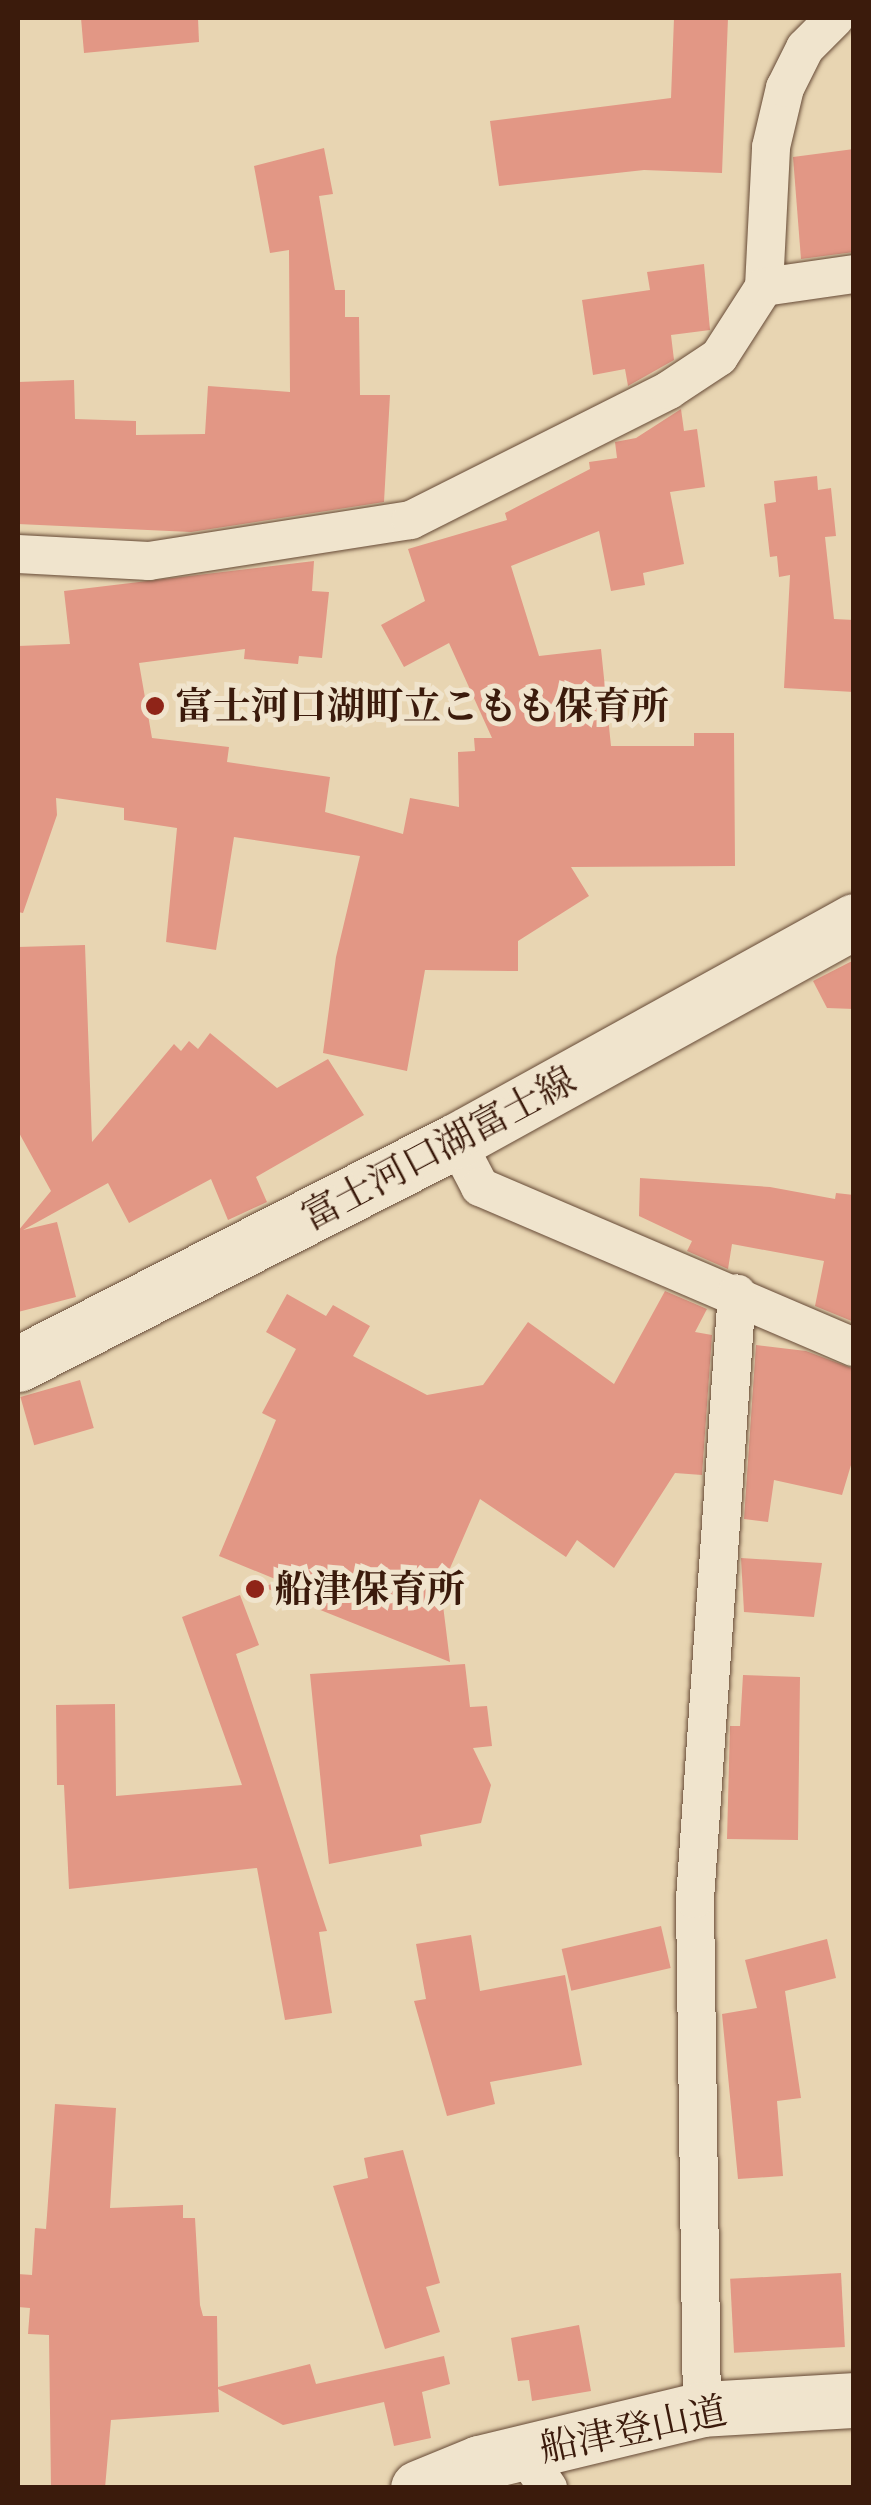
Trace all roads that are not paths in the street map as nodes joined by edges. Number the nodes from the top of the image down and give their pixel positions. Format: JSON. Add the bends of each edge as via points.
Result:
{"nodes":[{"id":1,"x":835,"y":18,"type":"edge"},
{"id":2,"x":854,"y":274,"type":"edge"},
{"id":3,"x":764,"y":287,"type":"junction"},
{"id":4,"x":18,"y":554,"type":"edge"},
{"id":5,"x":854,"y":921,"type":"edge"},
{"id":6,"x":456,"y":1142,"type":"junction"},
{"id":7,"x":737,"y":1293,"type":"junction"},
{"id":8,"x":854,"y":1348,"type":"edge"},
{"id":9,"x":18,"y":1364,"type":"edge"},
{"id":10,"x":854,"y":2400,"type":"edge"},
{"id":11,"x":702,"y":2408,"type":"junction"},
{"id":12,"x":536,"y":2470,"type":"edge"},
{"id":13,"x":418,"y":2488,"type":"edge"}],
"edges":[{"from":1,"to":3,"type":"street","via":[[805,48],[785,88],[772,147]]},
{"from":2,"to":3,"type":"street"},
{"from":3,"to":4,"type":"street","via":[[719,358],[669,390],[411,520],[150,560]]},
{"from":5,"to":6,"type":"main road","name":"富士河口湖富士線"},
{"from":6,"to":7,"type":"street","via":[[480,1188]]},
{"from":6,"to":9,"type":"main road","name":"富士河口湖富士線"},
{"from":7,"to":8,"type":"street"},
{"from":7,"to":11,"type":"street","via":[[694,1898]]},
{"from":10,"to":11,"type":"main road","name":"船津登山道"},
{"from":11,"to":12,"type":"main road","name":"船津登山道"},
{"from":12,"to":13,"type":"main road","name":"船津登山道"}]}
